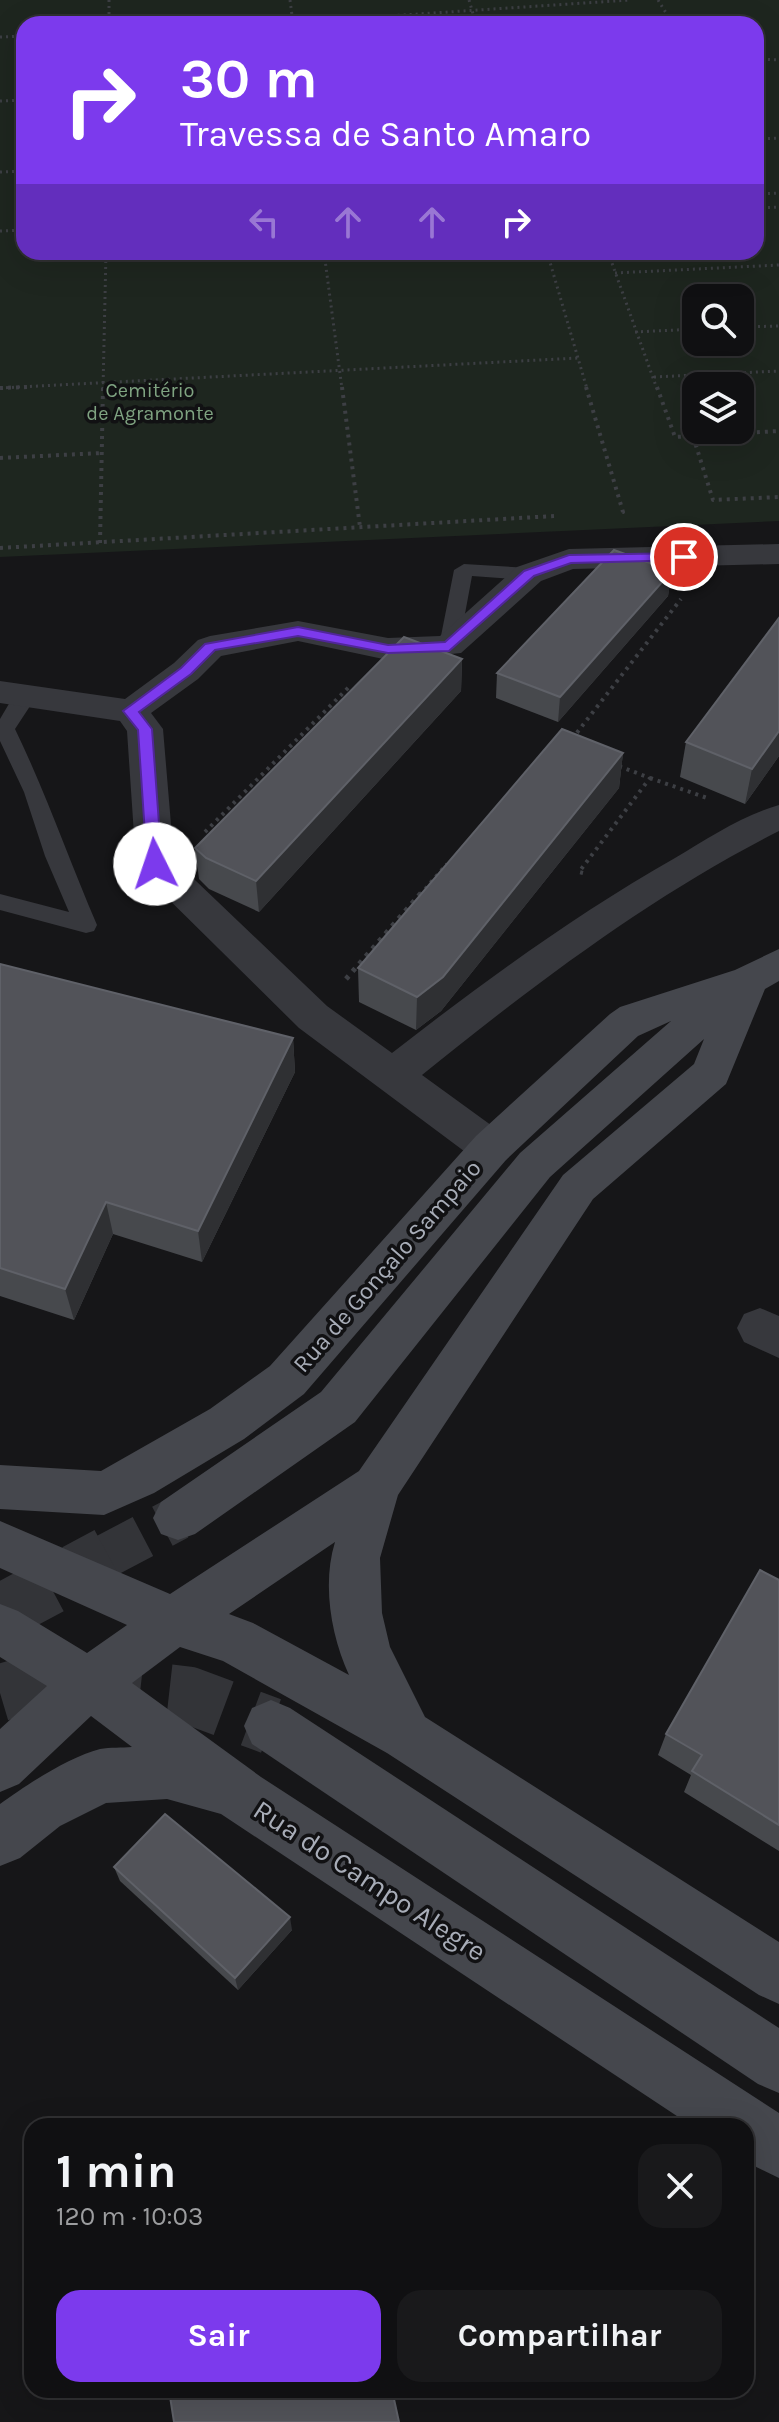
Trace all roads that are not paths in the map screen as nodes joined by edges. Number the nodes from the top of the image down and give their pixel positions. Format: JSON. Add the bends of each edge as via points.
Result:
{"nodes":[{"id":1,"x":779,"y":554,"type":"edge"},
{"id":2,"x":529,"y":574,"type":"junction"},
{"id":3,"x":449,"y":646,"type":"junction"},
{"id":4,"x":11,"y":702,"type":"edge"},
{"id":5,"x":131,"y":711,"type":"junction"},
{"id":6,"x":779,"y":818,"type":"edge"},
{"id":7,"x":0,"y":902,"type":"edge"},
{"id":8,"x":764,"y":972,"type":"edge"},
{"id":9,"x":391,"y":1077,"type":"junction"},
{"id":10,"x":491,"y":1148,"type":"junction"},
{"id":11,"x":0,"y":1487,"type":"edge"},
{"id":12,"x":376,"y":1487,"type":"junction"},
{"id":13,"x":178,"y":1518,"type":"tunnel mouth"},
{"id":14,"x":0,"y":1544,"type":"edge"},
{"id":15,"x":174,"y":1621,"type":"junction"},
{"id":16,"x":0,"y":1628,"type":"edge"},
{"id":17,"x":89,"y":1683,"type":"junction"},
{"id":18,"x":271,"y":1726,"type":"tunnel mouth"},
{"id":19,"x":406,"y":1735,"type":"junction"},
{"id":20,"x":0,"y":1765,"type":"edge"},
{"id":21,"x":242,"y":1796,"type":"junction"},
{"id":22,"x":0,"y":1838,"type":"edge"},
{"id":23,"x":779,"y":1975,"type":"edge"},
{"id":24,"x":779,"y":2063,"type":"edge"},
{"id":25,"x":734,"y":2118,"type":"edge"},
{"id":26,"x":754,"y":2131,"type":"edge"},
{"id":27,"x":779,"y":2148,"type":"edge"}],
"edges":[{"from":1,"to":2,"type":"street","via":[[569,559]]},
{"from":2,"to":3,"type":"street"},
{"from":2,"to":3,"type":"lane","via":[[464,570]]},
{"from":3,"to":5,"type":"street","via":[[388,649],[298,631],[210,647]]},
{"from":4,"to":5,"type":"street"},
{"from":4,"to":7,"type":"lane","via":[[5,729],[86,925]]},
{"from":5,"to":9,"type":"street","via":[[145,729],[155,864],[313,1017]]},
{"from":6,"to":9,"type":"street","via":[[639,896],[494,995]]},
{"from":8,"to":10,"type":"main road","name":"Rua de Gonçalo Sampaio","via":[[634,1018]]},
{"from":8,"to":12,"type":"main road","via":[[711,1073],[578,1187]]},
{"from":8,"to":13,"type":"main road","via":[[668,1046],[535,1165],[338,1407]]},
{"from":9,"to":10,"type":"street"},
{"from":10,"to":11,"type":"main road","name":"Rua de Gonçalo Sampaio","via":[[287,1380],[227,1424],[104,1493]]},
{"from":12,"to":15,"type":"main road"},
{"from":12,"to":19,"type":"main road","via":[[355,1558],[356,1613],[365,1652]]},
{"from":14,"to":15,"type":"main road"},
{"from":15,"to":17,"type":"main road"},
{"from":15,"to":19,"type":"main road","via":[[235,1640]]},
{"from":16,"to":17,"type":"main road","name":"Rua do Campo Alegre"},
{"from":17,"to":20,"type":"main road"},
{"from":17,"to":21,"type":"main road","name":"Rua do Campo Alegre"},
{"from":18,"to":24,"type":"main road"},
{"from":19,"to":23,"type":"main road"},
{"from":21,"to":22,"type":"main road","via":[[167,1772],[101,1776],[41,1807]]},
{"from":21,"to":25,"type":"main road","name":"Rua do Campo Alegre"},
{"from":26,"to":27,"type":"main road","name":"Rua do Campo Alegre"}]}
